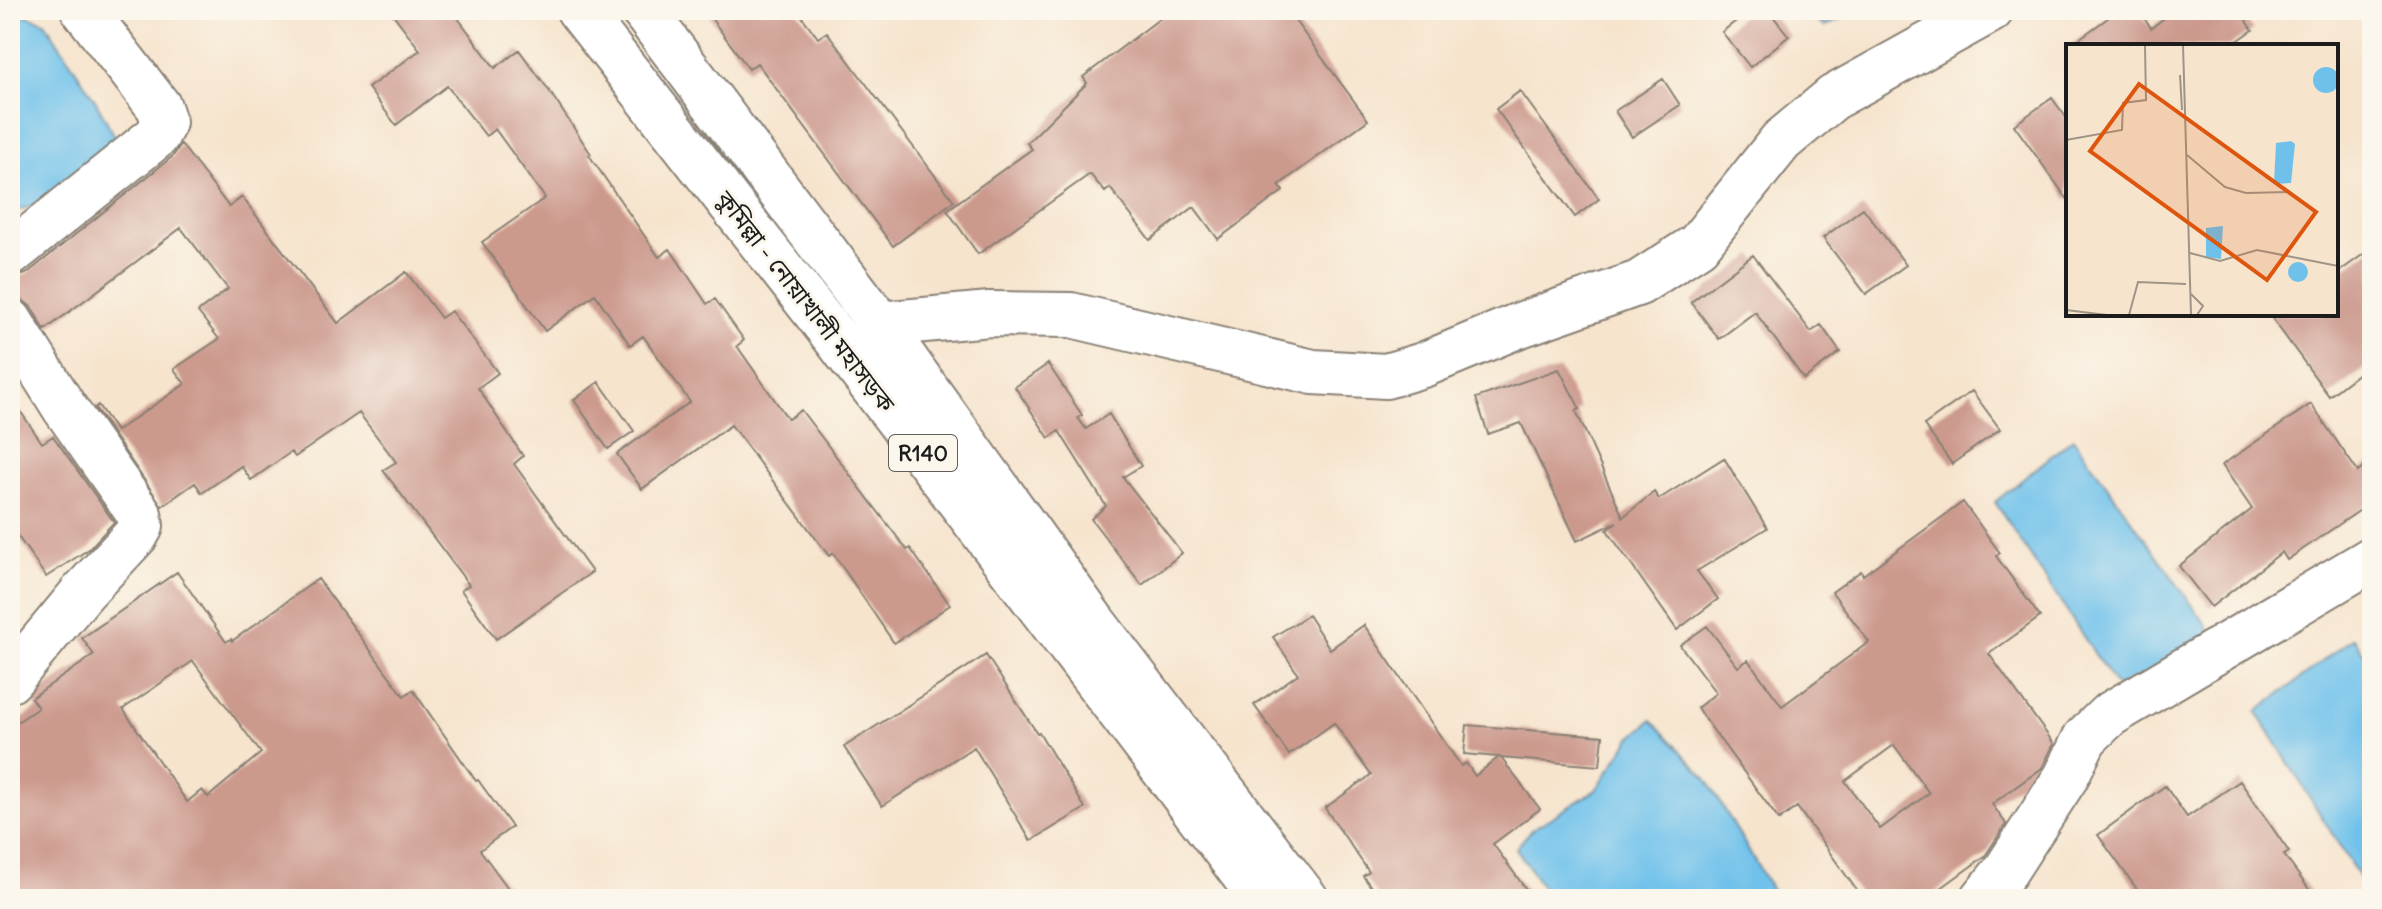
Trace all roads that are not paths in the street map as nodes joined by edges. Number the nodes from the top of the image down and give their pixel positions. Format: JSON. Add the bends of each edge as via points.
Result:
{"nodes":[{"id":1,"x":84,"y":10,"type":"edge"},
{"id":2,"x":579,"y":10,"type":"edge"},
{"id":3,"x":643,"y":10,"type":"edge"},
{"id":4,"x":1991,"y":10,"type":"edge"},
{"id":5,"x":10,"y":254,"type":"edge"},
{"id":6,"x":10,"y":321,"type":"edge"},
{"id":7,"x":880,"y":324,"type":"junction"},
{"id":8,"x":2372,"y":559,"type":"edge"},
{"id":9,"x":10,"y":680,"type":"edge"},
{"id":10,"x":1262,"y":899,"type":"edge"},
{"id":11,"x":1306,"y":899,"type":"edge"},
{"id":12,"x":1983,"y":899,"type":"edge"}],
"edges":[{"from":1,"to":5,"type":"street","via":[[159,107],[164,122],[157,136]]},
{"from":2,"to":10,"type":"street","name":"কুমিল্লা - নোয়াখালী মহাসড়ক","number":"R140"},
{"from":3,"to":7,"type":"street","name":"কুমিল্লা - নোয়াখালী মহাসড়ক","number":"R140"},
{"from":4,"to":7,"type":"street","via":[[1834,97],[1781,141],[1698,245],[1639,283],[1386,376],[1313,372],[1071,315],[990,314]]},
{"from":6,"to":9,"type":"street","via":[[139,514],[141,526]]},
{"from":7,"to":11,"type":"street","name":"কুমিল্লা - নোয়াখালী মহাসড়ক","number":"R140","via":[[1094,623]]},
{"from":8,"to":12,"type":"street","via":[[2109,715],[2085,738],[2066,777]]}]}
